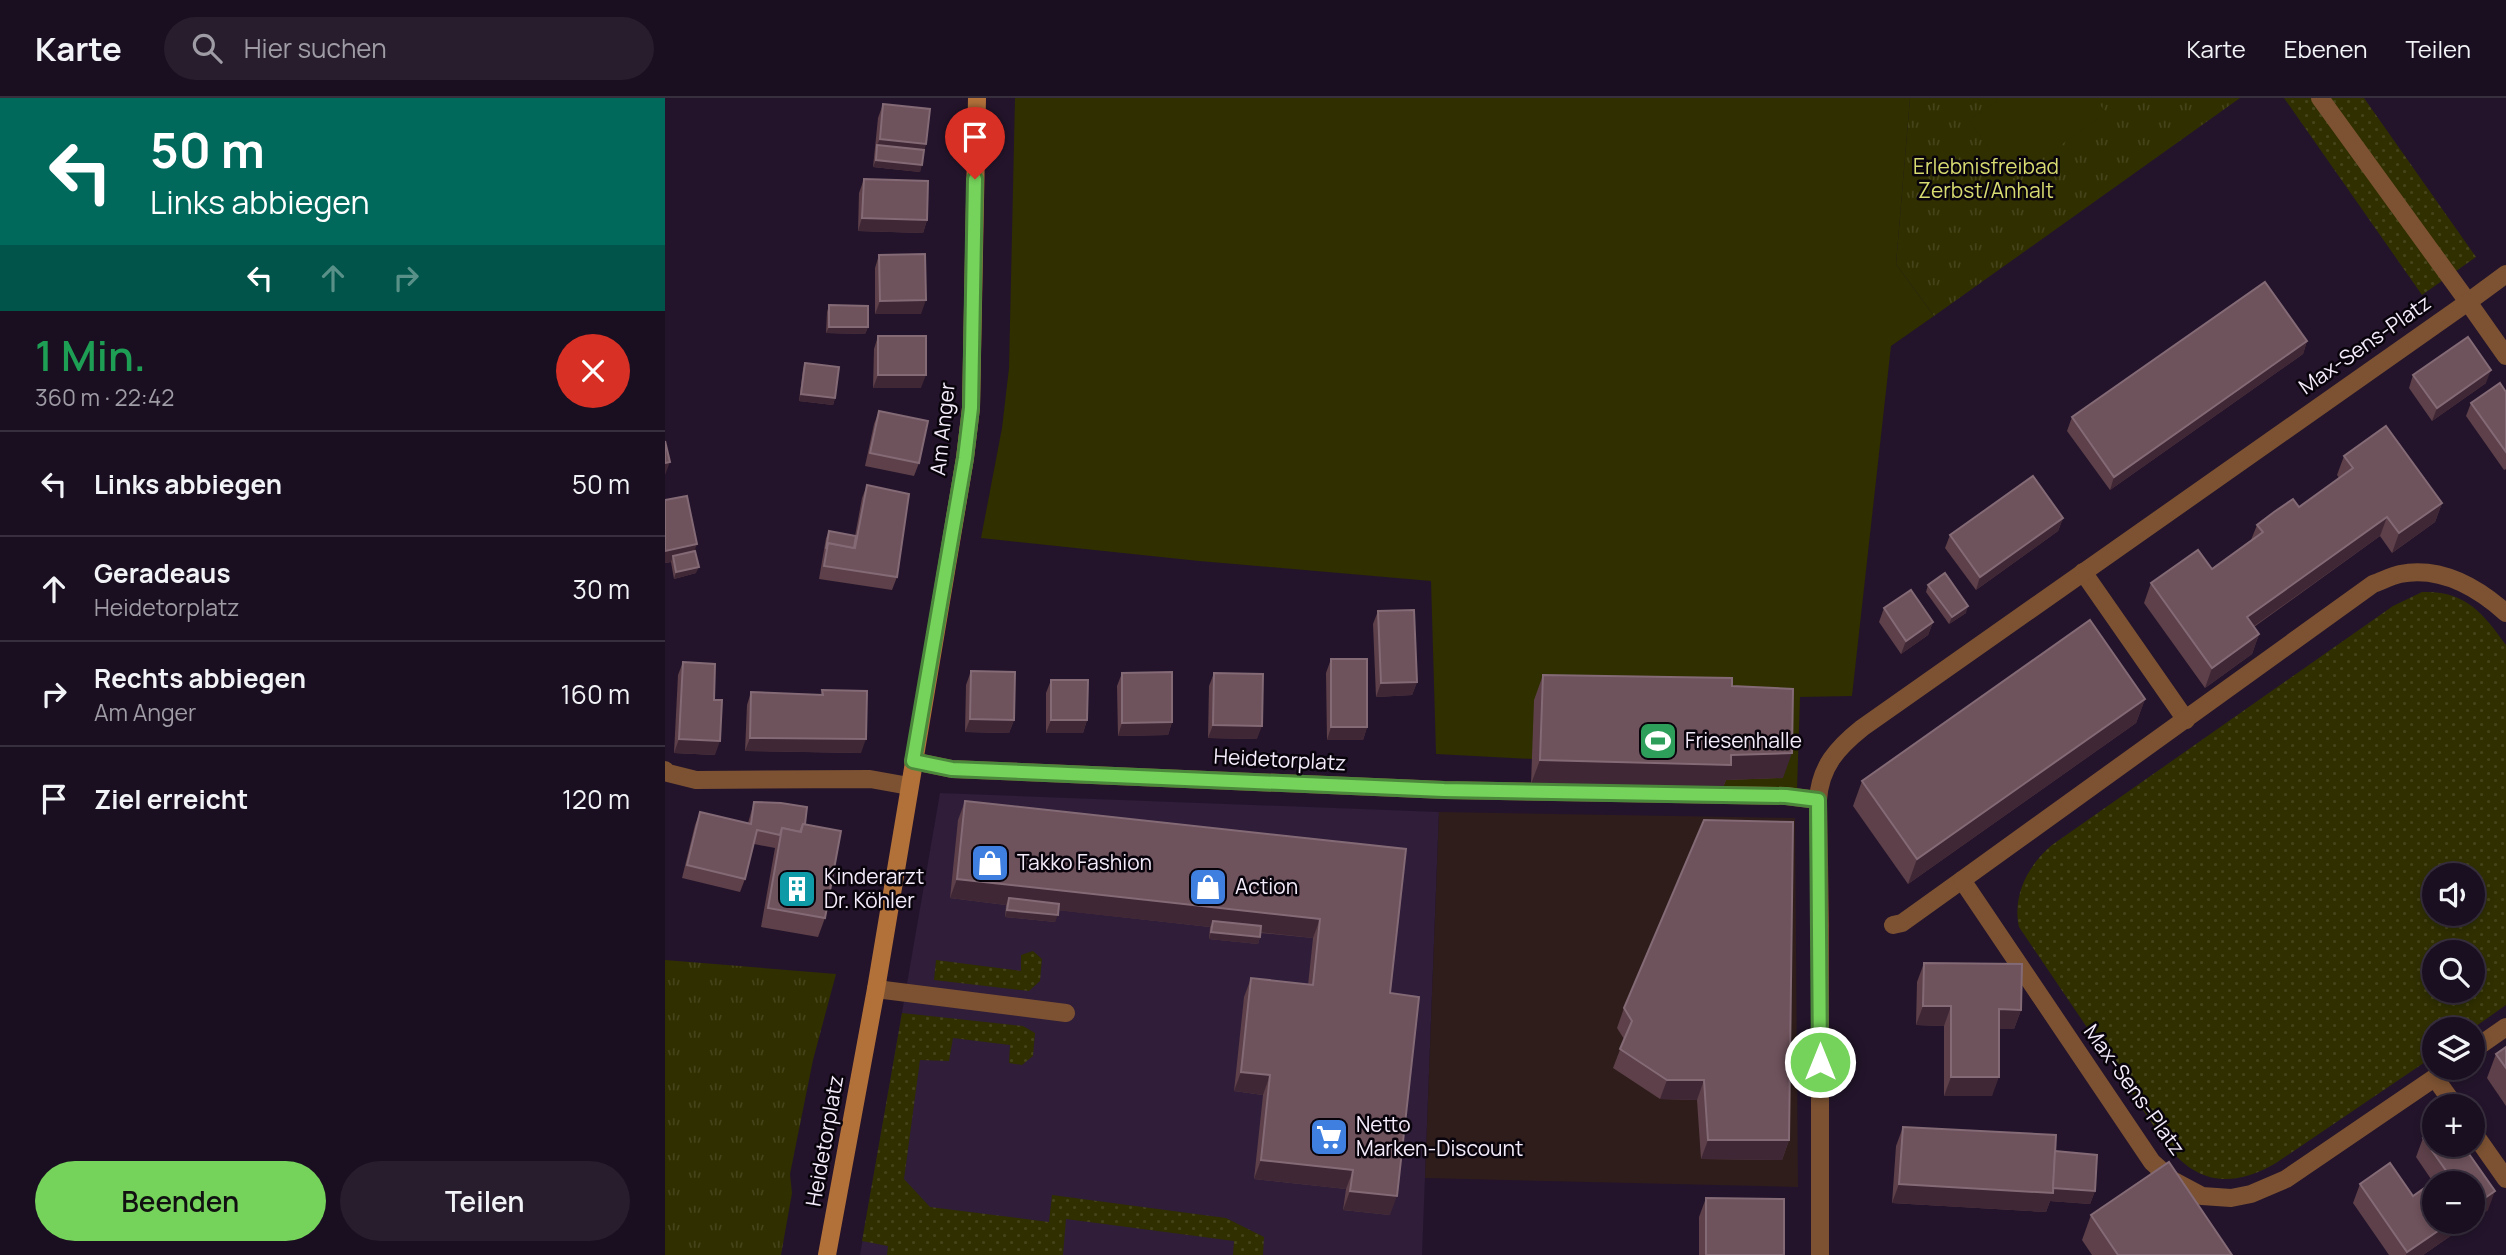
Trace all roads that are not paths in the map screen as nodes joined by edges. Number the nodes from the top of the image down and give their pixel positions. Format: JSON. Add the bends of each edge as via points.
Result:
{"nodes":[{"id":1,"x":977,"y":98,"type":"edge"},
{"id":2,"x":2320,"y":98,"type":"edge"},
{"id":3,"x":2506,"y":274,"type":"edge"},
{"id":4,"x":2467,"y":302,"type":"junction"},
{"id":5,"x":2506,"y":356,"type":"edge"},
{"id":6,"x":2083,"y":572,"type":"junction"},
{"id":7,"x":2506,"y":613,"type":"edge"},
{"id":8,"x":2186,"y":720,"type":"junction"},
{"id":9,"x":913,"y":761,"type":"junction"},
{"id":10,"x":667,"y":772,"type":"edge"},
{"id":11,"x":909,"y":786,"type":"junction"},
{"id":12,"x":1819,"y":792,"type":"junction"},
{"id":13,"x":1962,"y":880,"type":"junction"},
{"id":14,"x":1893,"y":925,"type":"dead end"},
{"id":15,"x":876,"y":989,"type":"junction"},
{"id":16,"x":1066,"y":1013,"type":"dead end"},
{"id":17,"x":2506,"y":1027,"type":"edge"},
{"id":18,"x":2485,"y":1042,"type":"edge"},
{"id":19,"x":2432,"y":1080,"type":"edge"},
{"id":20,"x":2485,"y":1149,"type":"edge"},
{"id":21,"x":2506,"y":1179,"type":"edge"},
{"id":22,"x":827,"y":1255,"type":"edge"},
{"id":23,"x":1820,"y":1255,"type":"edge"}],
"edges":[{"from":1,"to":9,"type":"street","name":"Am Anger","via":[[971,408]]},
{"from":2,"to":4,"type":"street","name":"Max-Sens-Platz"},
{"from":3,"to":4,"type":"street"},
{"from":4,"to":5,"type":"street"},
{"from":4,"to":6,"type":"street","name":"Max-Sens-Platz"},
{"from":6,"to":8,"type":"street"},
{"from":6,"to":12,"type":"street","name":"Max-Sens-Platz","via":[[1862,728],[1832,755]]},
{"from":7,"to":8,"type":"street","via":[[2468,583],[2422,573],[2399,574],[2373,584]]},
{"from":8,"to":13,"type":"street"},
{"from":9,"to":11,"type":"street","name":"Heidetorplatz"},
{"from":9,"to":12,"type":"street","name":"Heidetorplatz","via":[[952,769],[1444,790],[1786,796]]},
{"from":10,"to":11,"type":"street","via":[[696,780],[870,779]]},
{"from":11,"to":15,"type":"street","name":"Heidetorplatz"},
{"from":12,"to":23,"type":"street"},
{"from":13,"to":14,"type":"street"},
{"from":13,"to":19,"type":"street","name":"Max-Sens-Platz","via":[[2152,1162],[2172,1180],[2202,1196],[2231,1198],[2270,1187]]},
{"from":15,"to":16,"type":"street"},
{"from":15,"to":22,"type":"street","name":"Heidetorplatz"},
{"from":17,"to":18,"type":"street"},
{"from":20,"to":21,"type":"street"}]}
